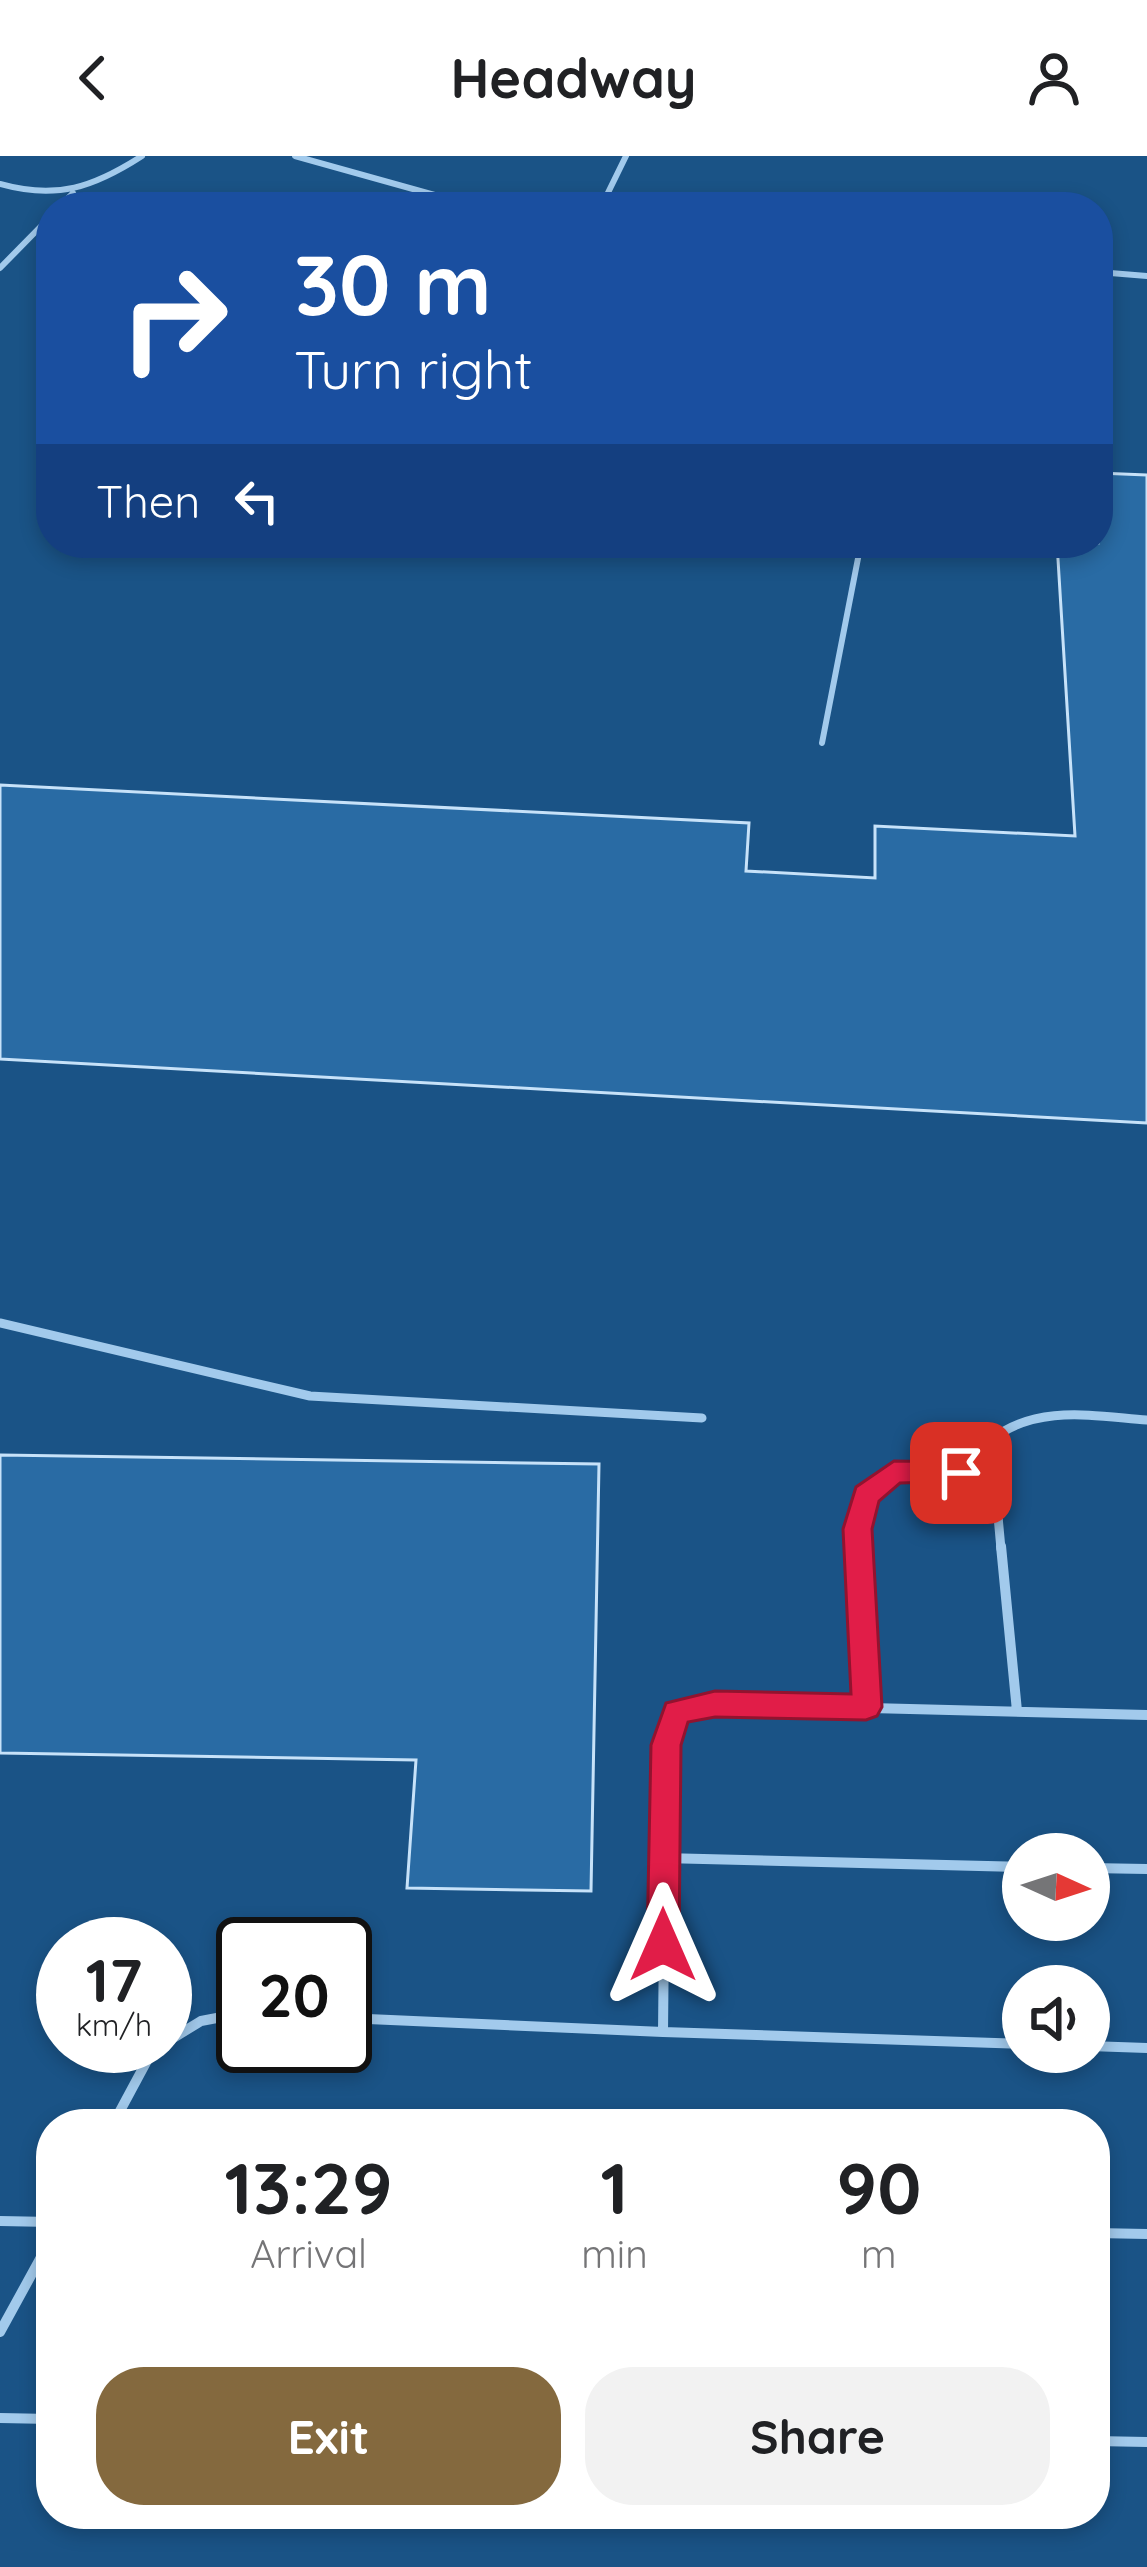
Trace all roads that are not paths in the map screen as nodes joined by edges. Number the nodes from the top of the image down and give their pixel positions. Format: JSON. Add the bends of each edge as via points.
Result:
{"nodes":[{"id":1,"x":142,"y":156,"type":"edge"},
{"id":2,"x":295,"y":156,"type":"edge"},
{"id":3,"x":626,"y":156,"type":"edge"},
{"id":4,"x":0,"y":184,"type":"edge"},
{"id":5,"x":76,"y":192,"type":"edge"},
{"id":6,"x":424,"y":192,"type":"edge"},
{"id":7,"x":608,"y":192,"type":"edge"},
{"id":8,"x":36,"y":196,"type":"edge"},
{"id":9,"x":36,"y":231,"type":"edge"},
{"id":10,"x":0,"y":268,"type":"edge"},
{"id":11,"x":1113,"y":273,"type":"edge"},
{"id":12,"x":1147,"y":276,"type":"edge"},
{"id":13,"x":857,"y":558,"type":"edge"},
{"id":14,"x":822,"y":743,"type":"dead end"},
{"id":15,"x":0,"y":1323,"type":"edge"},
{"id":16,"x":702,"y":1418,"type":"dead end"},
{"id":17,"x":1147,"y":1420,"type":"edge"},
{"id":18,"x":994,"y":1474,"type":"junction"},
{"id":19,"x":866,"y":1707,"type":"junction"},
{"id":20,"x":1017,"y":1711,"type":"junction"},
{"id":21,"x":1147,"y":1715,"type":"edge"},
{"id":22,"x":663,"y":1858,"type":"junction"},
{"id":23,"x":1002,"y":1866,"type":"edge"},
{"id":24,"x":1110,"y":1868,"type":"edge"},
{"id":25,"x":1147,"y":1869,"type":"edge"},
{"id":26,"x":372,"y":2019,"type":"edge"},
{"id":27,"x":663,"y":2032,"type":"junction"},
{"id":28,"x":1002,"y":2043,"type":"edge"},
{"id":29,"x":1110,"y":2047,"type":"edge"},
{"id":30,"x":1147,"y":2048,"type":"edge"},
{"id":31,"x":140,"y":2073,"type":"edge"},
{"id":32,"x":120,"y":2109,"type":"edge"},
{"id":33,"x":0,"y":2222,"type":"edge"},
{"id":34,"x":36,"y":2222,"type":"edge"},
{"id":35,"x":1110,"y":2233,"type":"edge"},
{"id":36,"x":1147,"y":2234,"type":"edge"},
{"id":37,"x":36,"y":2266,"type":"edge"},
{"id":38,"x":0,"y":2332,"type":"edge"},
{"id":39,"x":0,"y":2418,"type":"edge"},
{"id":40,"x":36,"y":2419,"type":"edge"},
{"id":41,"x":1110,"y":2441,"type":"edge"},
{"id":42,"x":1147,"y":2442,"type":"edge"}],
"edges":[{"from":1,"to":5,"type":"lane"},
{"from":2,"to":6,"type":"lane"},
{"from":3,"to":7,"type":"lane"},
{"from":4,"to":8,"type":"lane"},
{"from":9,"to":10,"type":"lane"},
{"from":11,"to":12,"type":"lane"},
{"from":13,"to":14,"type":"lane"},
{"from":15,"to":16,"type":"lane","via":[[310,1396]]},
{"from":17,"to":18,"type":"lane","via":[[1027,1419],[1003,1427],[991,1440]]},
{"from":18,"to":19,"type":"lane","via":[[894,1472],[866,1496],[858,1529]]},
{"from":18,"to":20,"type":"lane"},
{"from":19,"to":20,"type":"lane"},
{"from":19,"to":22,"type":"lane","via":[[715,1704],[676,1712],[666,1745]]},
{"from":20,"to":21,"type":"lane"},
{"from":22,"to":23,"type":"lane"},
{"from":22,"to":27,"type":"lane"},
{"from":24,"to":25,"type":"lane"},
{"from":26,"to":27,"type":"lane"},
{"from":27,"to":28,"type":"lane"},
{"from":29,"to":30,"type":"lane"},
{"from":31,"to":32,"type":"lane"},
{"from":33,"to":34,"type":"lane"},
{"from":35,"to":36,"type":"lane"},
{"from":37,"to":38,"type":"lane"},
{"from":39,"to":40,"type":"lane"},
{"from":41,"to":42,"type":"lane"}]}
